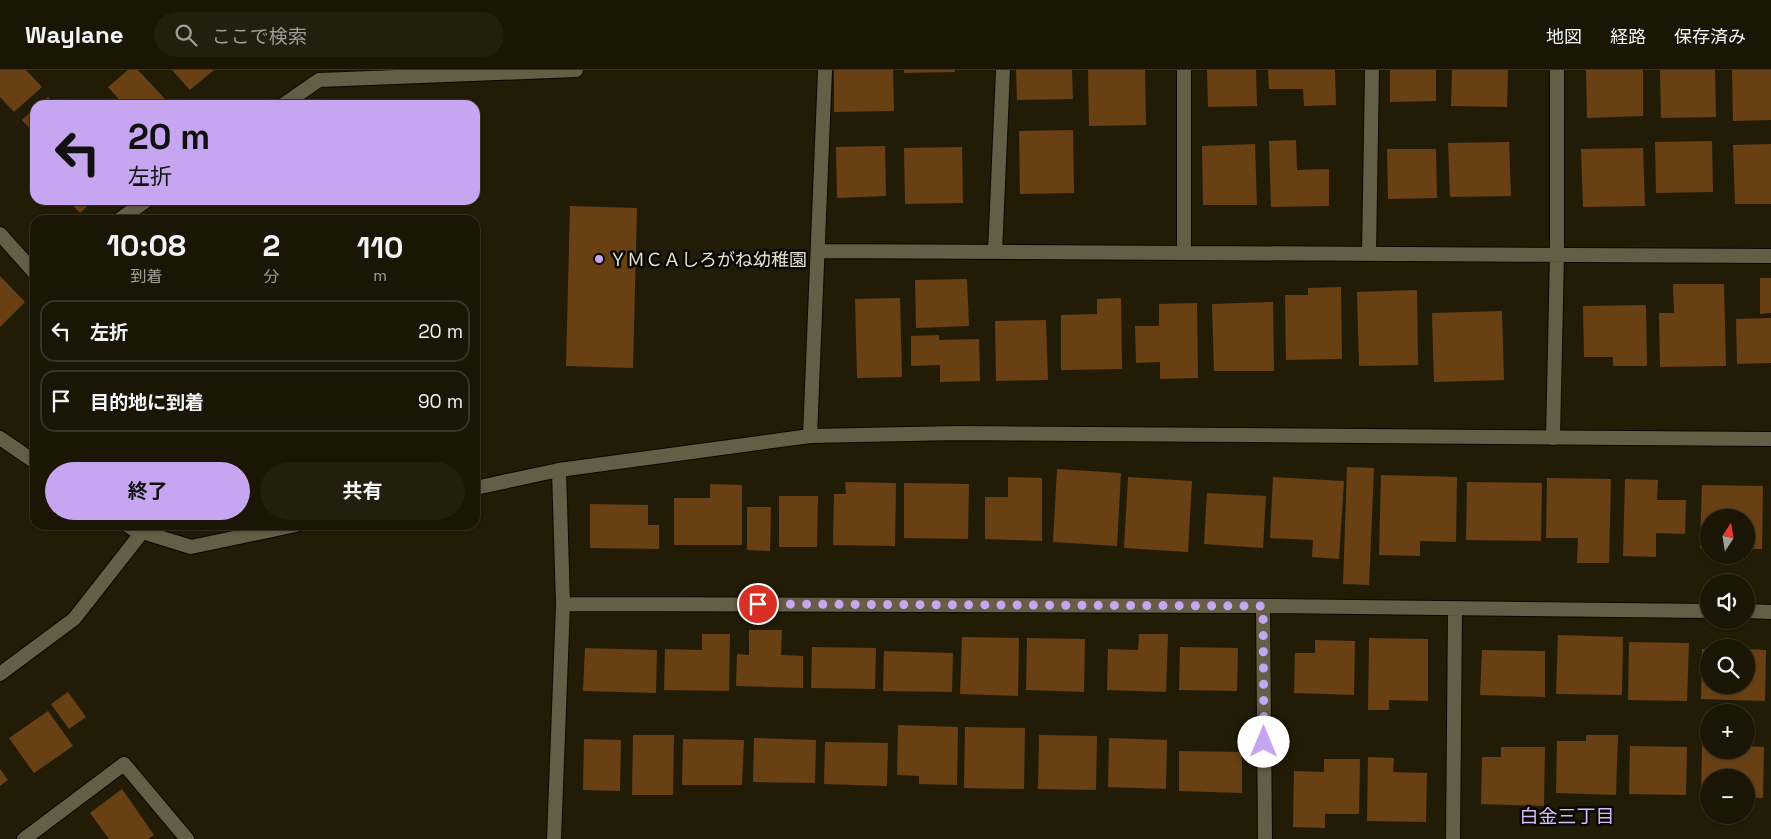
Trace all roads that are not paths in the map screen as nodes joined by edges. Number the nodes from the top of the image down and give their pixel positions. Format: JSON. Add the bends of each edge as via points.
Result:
{"nodes":[{"id":1,"x":576,"y":70,"type":"edge"},
{"id":2,"x":825,"y":70,"type":"edge"},
{"id":3,"x":1003,"y":70,"type":"edge"},
{"id":4,"x":1184,"y":70,"type":"edge"},
{"id":5,"x":1372,"y":70,"type":"edge"},
{"id":6,"x":1557,"y":70,"type":"edge"},
{"id":7,"x":291,"y":100,"type":"edge"},
{"id":8,"x":140,"y":205,"type":"edge"},
{"id":9,"x":126,"y":215,"type":"edge"},
{"id":10,"x":0,"y":234,"type":"edge"},
{"id":11,"x":818,"y":251,"type":"junction"},
{"id":12,"x":995,"y":252,"type":"junction"},
{"id":13,"x":1184,"y":253,"type":"junction"},
{"id":14,"x":1369,"y":254,"type":"junction"},
{"id":15,"x":1557,"y":254,"type":"junction"},
{"id":16,"x":1771,"y":256,"type":"edge"},
{"id":17,"x":30,"y":267,"type":"edge"},
{"id":18,"x":810,"y":436,"type":"junction"},
{"id":19,"x":0,"y":438,"type":"edge"},
{"id":20,"x":1553,"y":438,"type":"junction"},
{"id":21,"x":1771,"y":439,"type":"edge"},
{"id":22,"x":30,"y":459,"type":"edge"},
{"id":23,"x":559,"y":470,"type":"junction"},
{"id":24,"x":480,"y":487,"type":"edge"},
{"id":25,"x":136,"y":530,"type":"edge"},
{"id":26,"x":272,"y":530,"type":"edge"},
{"id":27,"x":142,"y":532,"type":"junction"},
{"id":28,"x":563,"y":604,"type":"junction"},
{"id":29,"x":1263,"y":606,"type":"junction"},
{"id":30,"x":1456,"y":609,"type":"junction"},
{"id":31,"x":1700,"y":611,"type":"edge"},
{"id":32,"x":1755,"y":612,"type":"edge"},
{"id":33,"x":1771,"y":612,"type":"edge"},
{"id":34,"x":0,"y":674,"type":"edge"},
{"id":35,"x":24,"y":839,"type":"edge"},
{"id":36,"x":187,"y":839,"type":"edge"},
{"id":37,"x":554,"y":839,"type":"edge"},
{"id":38,"x":1265,"y":839,"type":"edge"},
{"id":39,"x":1453,"y":839,"type":"edge"}],
"edges":[{"from":1,"to":7,"type":"street","via":[[319,80]]},
{"from":2,"to":11,"type":"street"},
{"from":3,"to":12,"type":"street"},
{"from":4,"to":13,"type":"street"},
{"from":5,"to":14,"type":"street"},
{"from":6,"to":15,"type":"street"},
{"from":8,"to":9,"type":"street"},
{"from":10,"to":17,"type":"street"},
{"from":11,"to":12,"type":"street"},
{"from":11,"to":18,"type":"street"},
{"from":12,"to":13,"type":"street"},
{"from":13,"to":14,"type":"street"},
{"from":14,"to":15,"type":"street"},
{"from":15,"to":16,"type":"street"},
{"from":15,"to":20,"type":"street"},
{"from":18,"to":20,"type":"street","via":[[968,433]]},
{"from":18,"to":23,"type":"street"},
{"from":19,"to":22,"type":"street"},
{"from":20,"to":21,"type":"street"},
{"from":23,"to":24,"type":"street"},
{"from":23,"to":28,"type":"street"},
{"from":25,"to":27,"type":"street"},
{"from":26,"to":27,"type":"street","via":[[191,547]]},
{"from":27,"to":34,"type":"street","via":[[74,619]]},
{"from":28,"to":29,"type":"street"},
{"from":28,"to":37,"type":"street"},
{"from":29,"to":30,"type":"street"},
{"from":29,"to":38,"type":"street"},
{"from":30,"to":31,"type":"street"},
{"from":30,"to":39,"type":"street"},
{"from":32,"to":33,"type":"street"},
{"from":35,"to":36,"type":"street","via":[[124,764]]}]}
